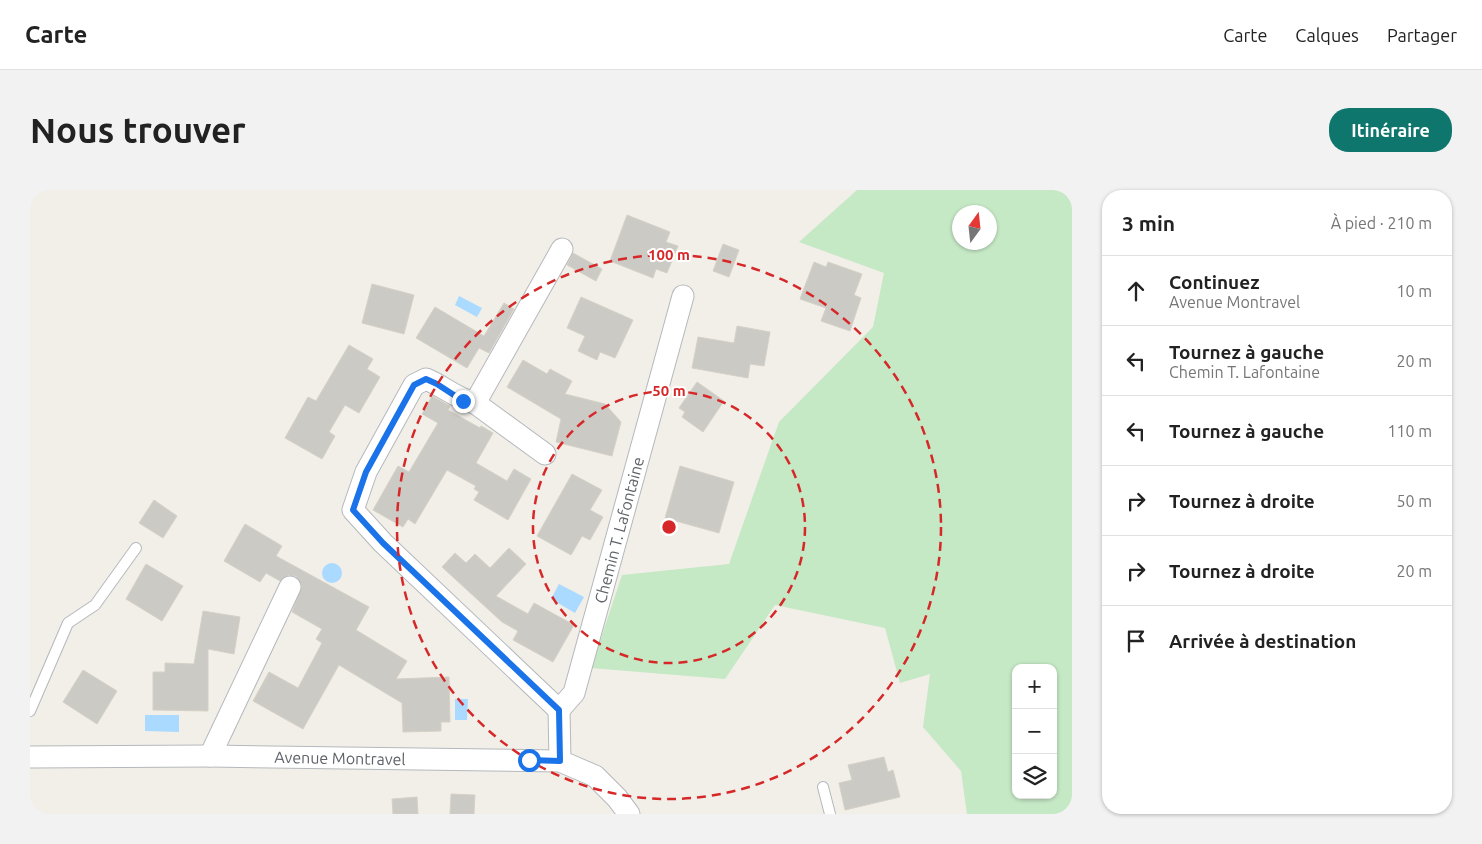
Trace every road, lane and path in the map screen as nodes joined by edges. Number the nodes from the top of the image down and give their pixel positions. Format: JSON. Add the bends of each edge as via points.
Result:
{"nodes":[{"id":1,"x":562,"y":249,"type":"dead end"},
{"id":2,"x":683,"y":296,"type":"dead end"},
{"id":3,"x":475,"y":403,"type":"junction"},
{"id":4,"x":545,"y":454,"type":"dead end"},
{"id":5,"x":136,"y":548,"type":"dead end"},
{"id":6,"x":290,"y":587,"type":"dead end"},
{"id":7,"x":30,"y":710,"type":"edge"},
{"id":8,"x":559,"y":710,"type":"junction"},
{"id":9,"x":210,"y":756,"type":"junction"},
{"id":10,"x":30,"y":758,"type":"edge"},
{"id":11,"x":560,"y":761,"type":"junction"},
{"id":12,"x":823,"y":787,"type":"dead end"},
{"id":13,"x":629,"y":814,"type":"edge"},
{"id":14,"x":830,"y":814,"type":"edge"}],
"edges":[{"from":1,"to":3,"type":"street"},
{"from":2,"to":8,"type":"street","name":"Chemin T. Lafontaine","via":[[574,693]]},
{"from":3,"to":4,"type":"street"},
{"from":3,"to":8,"type":"street","via":[[463,401],[426,379],[414,385],[366,472],[353,510],[383,543]]},
{"from":5,"to":7,"type":"lane","via":[[95,605],[68,623]]},
{"from":6,"to":9,"type":"street"},
{"from":8,"to":11,"type":"street"},
{"from":9,"to":10,"type":"street","name":"Avenue Montravel"},
{"from":9,"to":11,"type":"street","name":"Avenue Montravel"},
{"from":11,"to":13,"type":"street","name":"Avenue Montravel","via":[[595,776]]},
{"from":12,"to":14,"type":"lane"}]}
